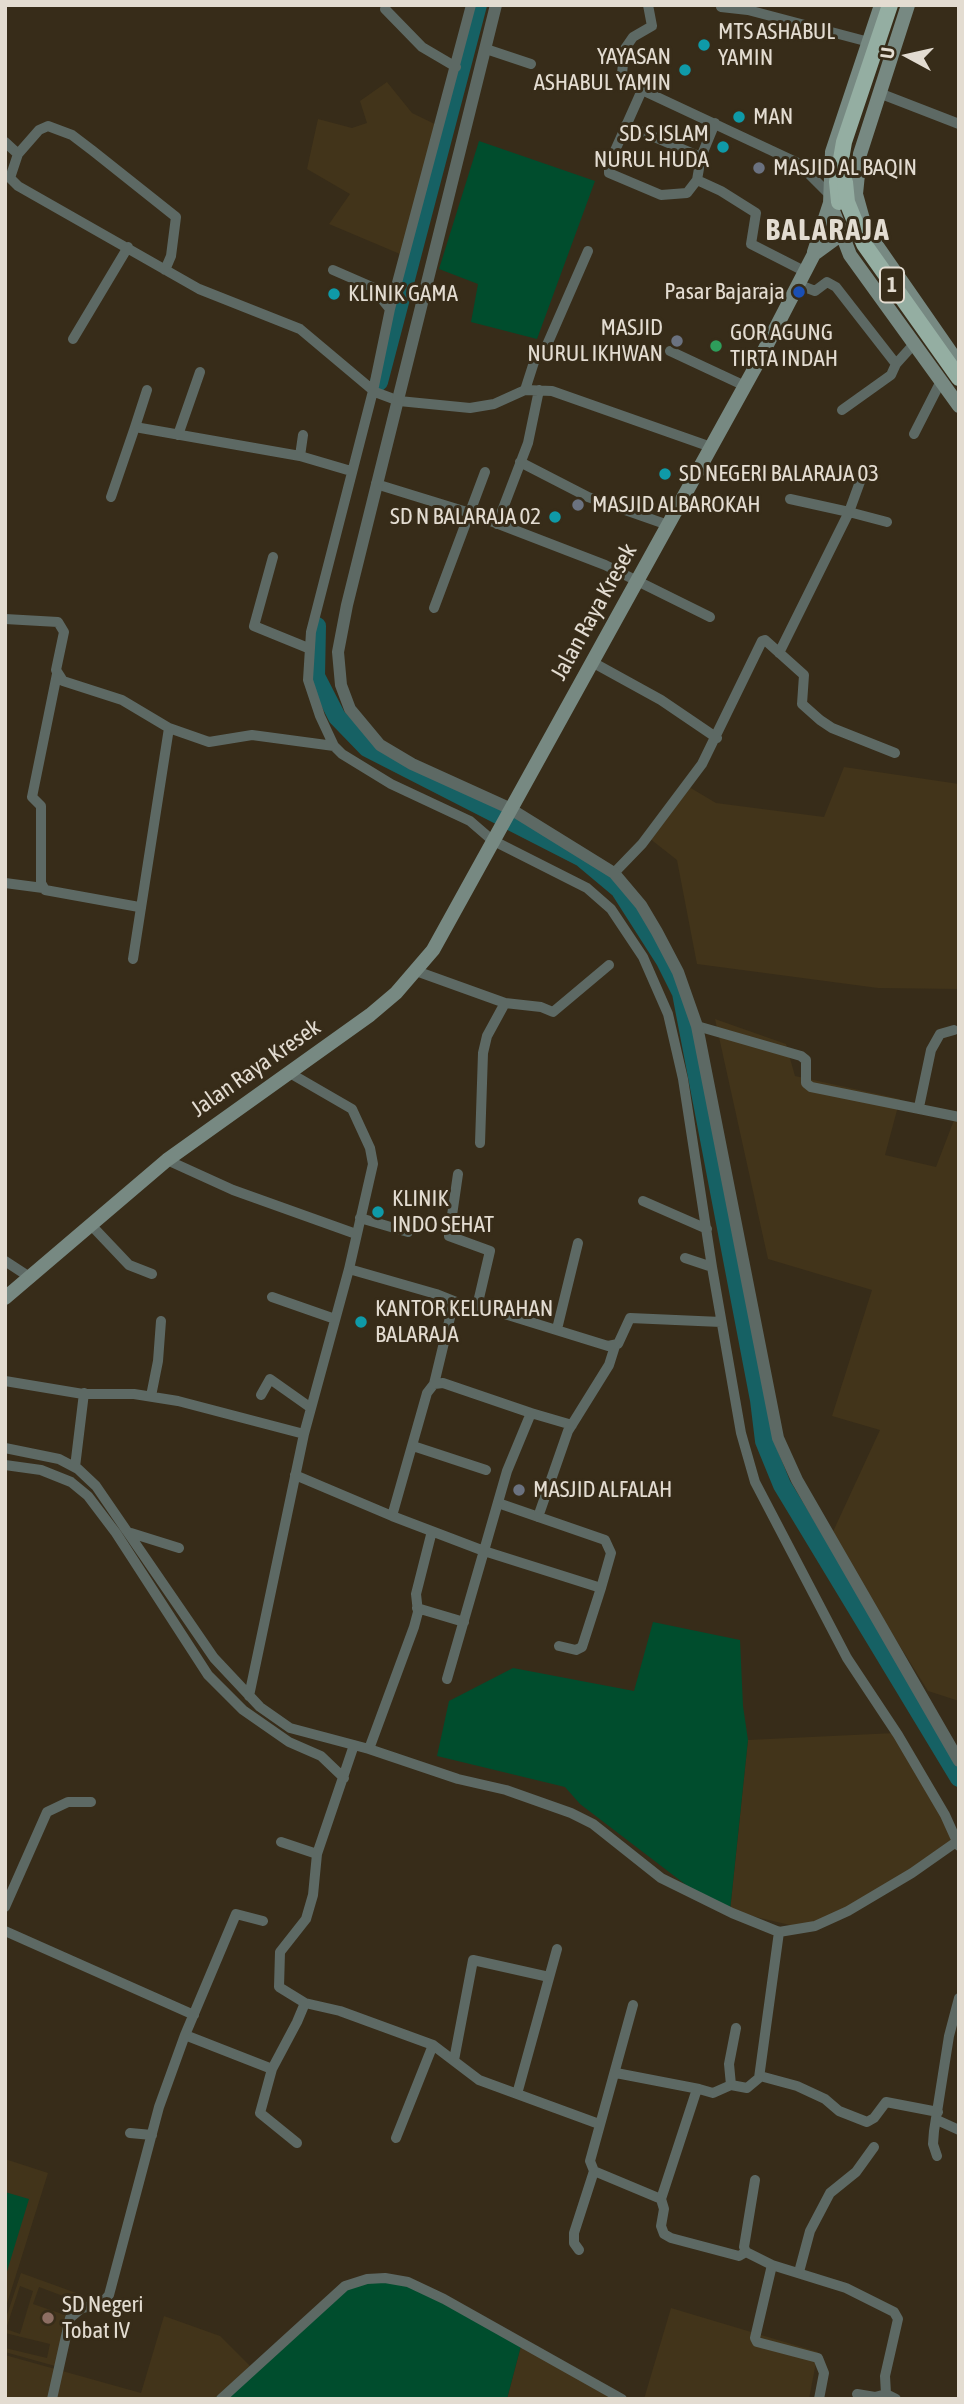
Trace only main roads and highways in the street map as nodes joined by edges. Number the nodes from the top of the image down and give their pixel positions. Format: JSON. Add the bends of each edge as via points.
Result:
{"nodes":[{"id":1,"x":881,"y":5,"type":"edge"},
{"id":2,"x":890,"y":5,"type":"edge"},
{"id":3,"x":898,"y":5,"type":"edge"},
{"id":4,"x":908,"y":5,"type":"edge"},
{"id":5,"x":829,"y":198,"type":"junction"},
{"id":6,"x":866,"y":230,"type":"junction"},
{"id":7,"x":840,"y":235,"type":"junction"},
{"id":8,"x":814,"y":254,"type":"junction"},
{"id":9,"x":893,"y":271,"type":"junction"},
{"id":10,"x":867,"y":281,"type":"junction"},
{"id":11,"x":959,"y":364,"type":"edge"},
{"id":12,"x":959,"y":378,"type":"edge"},
{"id":13,"x":959,"y":393,"type":"edge"},
{"id":14,"x":959,"y":406,"type":"edge"},
{"id":15,"x":5,"y":1298,"type":"edge"}],
"edges":[{"from":1,"to":5,"type":"main road","via":[[832,152]]},
{"from":2,"to":13,"type":"highway","number":"1","via":[[844,142],[837,182],[839,202],[858,249]]},
{"from":3,"to":12,"type":"highway","number":"1","bridge":true,"via":[[848,160],[847,202],[864,244]]},
{"from":4,"to":6,"type":"main road","via":[[856,175]]},
{"from":5,"to":7,"type":"main road"},
{"from":5,"to":8,"type":"main road"},
{"from":6,"to":7,"type":"main road"},
{"from":6,"to":9,"type":"main road"},
{"from":7,"to":8,"type":"main road","name":"Jalan Raya Kresek"},
{"from":7,"to":10,"type":"main road"},
{"from":8,"to":15,"type":"main road","name":"Jalan Raya Kresek","via":[[453,916],[416,971],[370,1015],[167,1160]]},
{"from":9,"to":10,"type":"main road","via":[[885,281]]},
{"from":9,"to":11,"type":"main road"},
{"from":10,"to":14,"type":"main road"}]}
